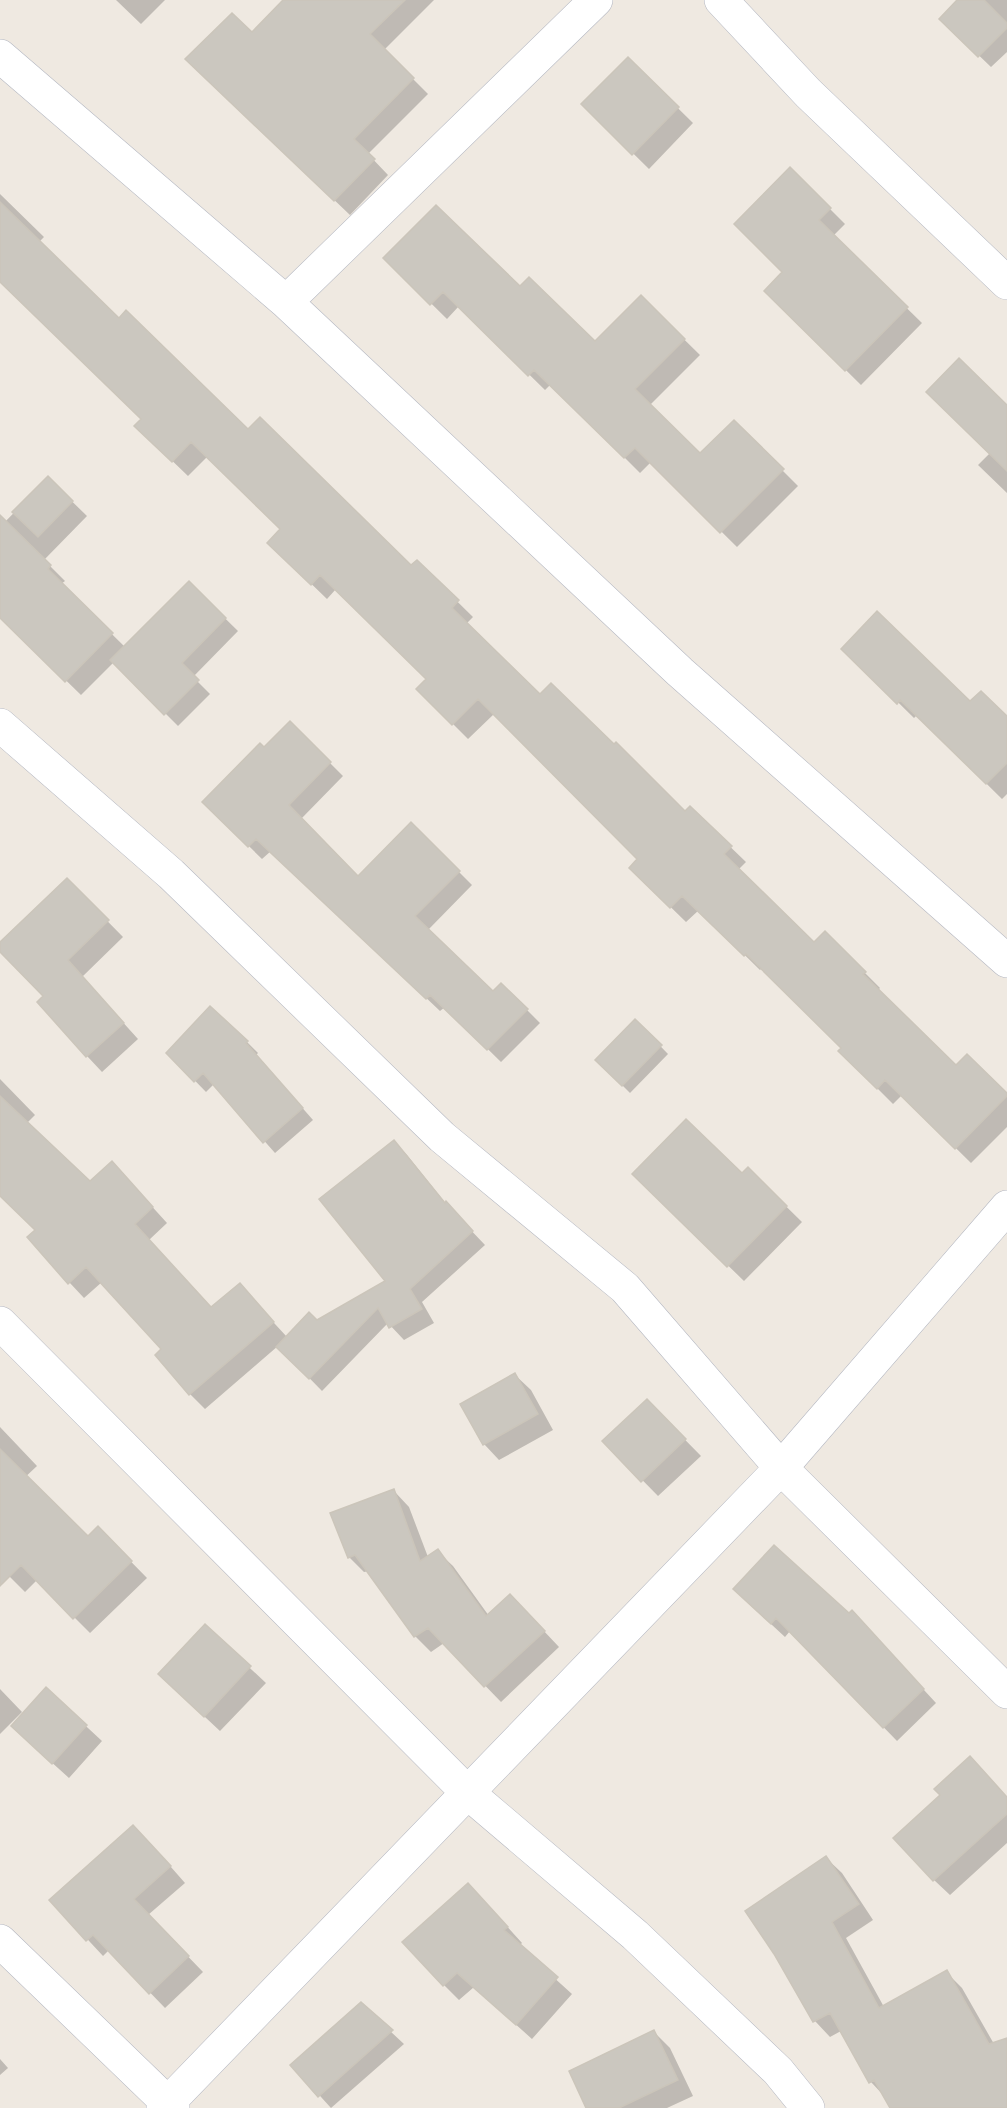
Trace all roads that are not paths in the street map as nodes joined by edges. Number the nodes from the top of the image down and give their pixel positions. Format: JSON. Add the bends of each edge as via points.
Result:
{"nodes":[{"id":1,"x":596,"y":0,"type":"edge"},
{"id":2,"x":720,"y":0,"type":"edge"},
{"id":3,"x":0,"y":56,"type":"edge"},
{"id":4,"x":1007,"y":283,"type":"edge"},
{"id":5,"x":286,"y":302,"type":"junction"},
{"id":6,"x":0,"y":724,"type":"edge"},
{"id":7,"x":1007,"y":961,"type":"edge"},
{"id":8,"x":1007,"y":1207,"type":"edge"},
{"id":9,"x":0,"y":1323,"type":"edge"},
{"id":10,"x":781,"y":1468,"type":"junction"},
{"id":11,"x":1007,"y":1692,"type":"edge"},
{"id":12,"x":468,"y":1793,"type":"junction"},
{"id":13,"x":0,"y":1941,"type":"edge"},
{"id":14,"x":168,"y":2106,"type":"edge"},
{"id":15,"x":808,"y":2108,"type":"edge"}],
"edges":[{"from":1,"to":5,"type":"street"},
{"from":2,"to":4,"type":"street","via":[[808,93]]},
{"from":3,"to":5,"type":"street"},
{"from":5,"to":7,"type":"street","via":[[680,672]]},
{"from":6,"to":10,"type":"street","via":[[171,874],[442,1137],[625,1288]]},
{"from":8,"to":10,"type":"street"},
{"from":9,"to":12,"type":"street"},
{"from":10,"to":11,"type":"street"},
{"from":10,"to":12,"type":"street"},
{"from":12,"to":14,"type":"street"},
{"from":12,"to":15,"type":"street","via":[[635,1935],[778,2071]]},
{"from":13,"to":14,"type":"street"}]}
